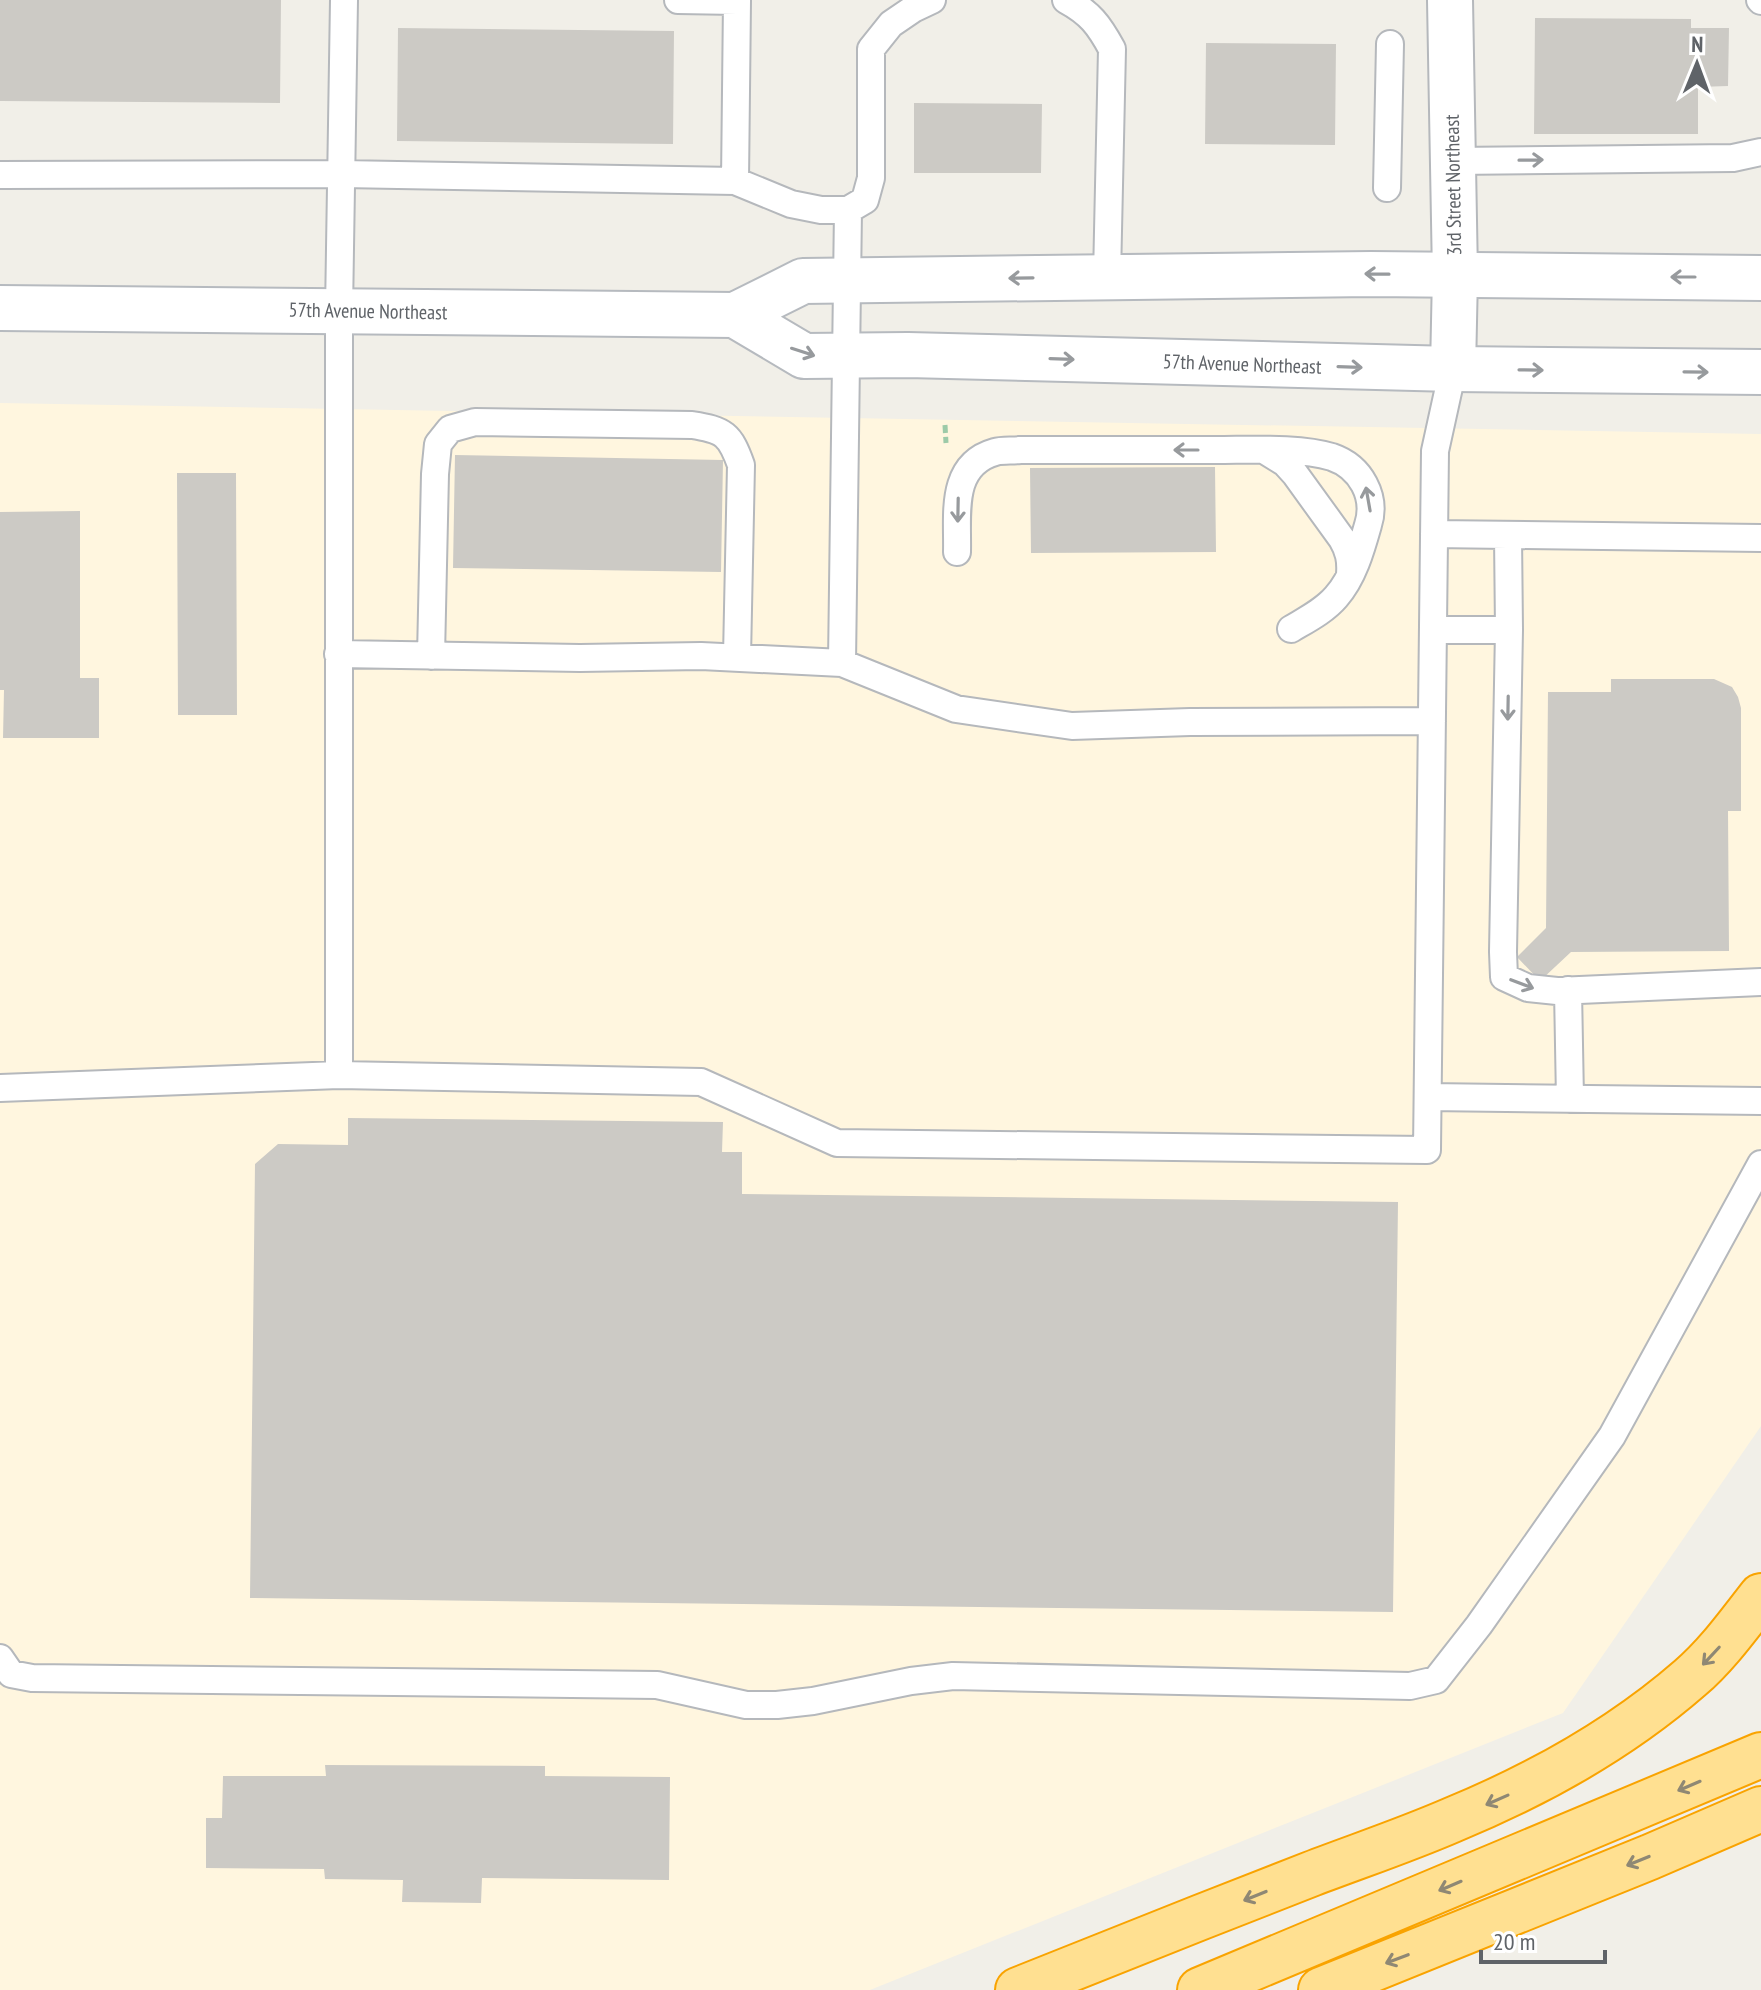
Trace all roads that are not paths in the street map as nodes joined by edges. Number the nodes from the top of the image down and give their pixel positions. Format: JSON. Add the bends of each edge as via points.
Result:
{"nodes":[{"id":1,"x":344,"y":0,"type":"edge"},
{"id":2,"x":678,"y":0,"type":"edge"},
{"id":3,"x":932,"y":0,"type":"edge"},
{"id":4,"x":1066,"y":0,"type":"edge"},
{"id":5,"x":1450,"y":0,"type":"edge"},
{"id":6,"x":1390,"y":44,"type":"dead end"},
{"id":7,"x":1761,"y":152,"type":"edge"},
{"id":8,"x":1453,"y":161,"type":"junction"},
{"id":9,"x":342,"y":174,"type":"junction"},
{"id":10,"x":0,"y":175,"type":"edge"},
{"id":11,"x":735,"y":181,"type":"junction"},
{"id":12,"x":1387,"y":188,"type":"dead end"},
{"id":13,"x":848,"y":210,"type":"junction"},
{"id":14,"x":1455,"y":275,"type":"junction"},
{"id":15,"x":1107,"y":277,"type":"junction"},
{"id":16,"x":1761,"y":278,"type":"edge"},
{"id":17,"x":848,"y":281,"type":"junction"},
{"id":18,"x":0,"y":308,"type":"edge"},
{"id":19,"x":339,"y":311,"type":"junction"},
{"id":20,"x":735,"y":315,"type":"junction"},
{"id":21,"x":847,"y":356,"type":"junction"},
{"id":22,"x":1453,"y":369,"type":"junction"},
{"id":23,"x":1761,"y":372,"type":"edge"},
{"id":24,"x":1264,"y":450,"type":"junction"},
{"id":25,"x":1434,"y":534,"type":"junction"},
{"id":26,"x":1508,"y":536,"type":"junction"},
{"id":27,"x":1761,"y":538,"type":"edge"},
{"id":28,"x":957,"y":552,"type":"dead end"},
{"id":29,"x":1350,"y":576,"type":"junction"},
{"id":30,"x":1291,"y":629,"type":"dead end"},
{"id":31,"x":1434,"y":630,"type":"junction"},
{"id":32,"x":1509,"y":630,"type":"junction"},
{"id":33,"x":338,"y":654,"type":"junction"},
{"id":34,"x":431,"y":656,"type":"junction"},
{"id":35,"x":737,"y":657,"type":"junction"},
{"id":36,"x":842,"y":663,"type":"junction"},
{"id":37,"x":1432,"y":721,"type":"junction"},
{"id":38,"x":1761,"y":982,"type":"edge"},
{"id":39,"x":1568,"y":990,"type":"junction"},
{"id":40,"x":339,"y":1075,"type":"junction"},
{"id":41,"x":0,"y":1088,"type":"edge"},
{"id":42,"x":1428,"y":1097,"type":"junction"},
{"id":43,"x":1570,"y":1099,"type":"junction"},
{"id":44,"x":1761,"y":1101,"type":"edge"},
{"id":45,"x":1761,"y":1164,"type":"edge"},
{"id":46,"x":1761,"y":1596,"type":"edge"},
{"id":47,"x":0,"y":1658,"type":"edge"},
{"id":48,"x":1761,"y":1755,"type":"edge"},
{"id":49,"x":1761,"y":1809,"type":"edge"},
{"id":50,"x":1018,"y":1990,"type":"edge"},
{"id":51,"x":1200,"y":1990,"type":"edge"},
{"id":52,"x":1321,"y":1990,"type":"edge"}],
"edges":[{"from":1,"to":9,"type":"lane"},
{"from":2,"to":11,"type":"lane","via":[[737,1]]},
{"from":3,"to":13,"type":"lane","via":[[891,24],[871,49],[871,178],[865,200]]},
{"from":4,"to":15,"type":"lane","via":[[1100,26],[1112,49]]},
{"from":5,"to":8,"type":"street","name":"3rd Street Northeast"},
{"from":6,"to":12,"type":"lane"},
{"from":8,"to":7,"type":"lane","one_way":true,"via":[[1733,158]]},
{"from":8,"to":14,"type":"street","name":"3rd Street Northeast"},
{"from":9,"to":10,"type":"lane"},
{"from":9,"to":11,"type":"lane"},
{"from":9,"to":19,"type":"lane"},
{"from":11,"to":13,"type":"lane","via":[[791,204]]},
{"from":13,"to":17,"type":"lane"},
{"from":14,"to":15,"type":"street","name":"57th Avenue Northeast","one_way":true},
{"from":16,"to":14,"type":"street","name":"57th Avenue Northeast","one_way":true},
{"from":14,"to":22,"type":"street","name":"3rd Street Northeast"},
{"from":15,"to":17,"type":"street","name":"57th Avenue Northeast","one_way":true},
{"from":17,"to":20,"type":"street","name":"57th Avenue Northeast","via":[[803,281]]},
{"from":17,"to":21,"type":"lane"},
{"from":18,"to":19,"type":"street","name":"57th Avenue Northeast"},
{"from":19,"to":20,"type":"street","name":"57th Avenue Northeast"},
{"from":19,"to":33,"type":"lane"},
{"from":20,"to":21,"type":"street","name":"57th Avenue Northeast","one_way":true,"via":[[804,356]]},
{"from":21,"to":22,"type":"street","name":"57th Avenue Northeast","one_way":true},
{"from":21,"to":36,"type":"lane"},
{"from":22,"to":23,"type":"street","name":"57th Avenue Northeast","one_way":true},
{"from":22,"to":25,"type":"lane","via":[[1435,451]]},
{"from":24,"to":28,"type":"lane","one_way":true,"via":[[995,452],[967,469],[958,491]]},
{"from":24,"to":29,"type":"lane","via":[[1295,474],[1342,539],[1351,560]]},
{"from":29,"to":24,"type":"lane","one_way":true,"via":[[1370,519],[1366,486],[1353,469],[1334,458]]},
{"from":25,"to":26,"type":"lane"},
{"from":25,"to":31,"type":"lane"},
{"from":26,"to":27,"type":"lane"},
{"from":26,"to":32,"type":"lane"},
{"from":29,"to":30,"type":"lane","via":[[1335,598]]},
{"from":31,"to":32,"type":"lane"},
{"from":31,"to":37,"type":"lane"},
{"from":32,"to":39,"type":"lane","one_way":true,"via":[[1504,977],[1528,988]]},
{"from":33,"to":34,"type":"lane"},
{"from":33,"to":40,"type":"lane"},
{"from":34,"to":35,"type":"lane"},
{"from":34,"to":35,"type":"lane","via":[[438,444],[450,429],[475,422],[692,425],[716,429],[734,444],[741,465]]},
{"from":35,"to":36,"type":"lane"},
{"from":36,"to":37,"type":"lane","via":[[956,709],[1072,726]]},
{"from":37,"to":42,"type":"lane"},
{"from":38,"to":39,"type":"lane"},
{"from":39,"to":43,"type":"lane"},
{"from":40,"to":41,"type":"lane"},
{"from":40,"to":42,"type":"lane","via":[[701,1082],[837,1143],[1427,1150]]},
{"from":42,"to":43,"type":"lane"},
{"from":43,"to":44,"type":"lane"},
{"from":45,"to":47,"type":"lane","via":[[1612,1436],[1436,1680],[1410,1686],[953,1676],[813,1701],[746,1705],[657,1685],[32,1678],[11,1674]]},
{"from":46,"to":50,"type":"highway","one_way":true,"via":[[1692,1677],[1657,1705],[1511,1794]]},
{"from":48,"to":51,"type":"highway","one_way":true},
{"from":49,"to":52,"type":"highway","one_way":true}]}
